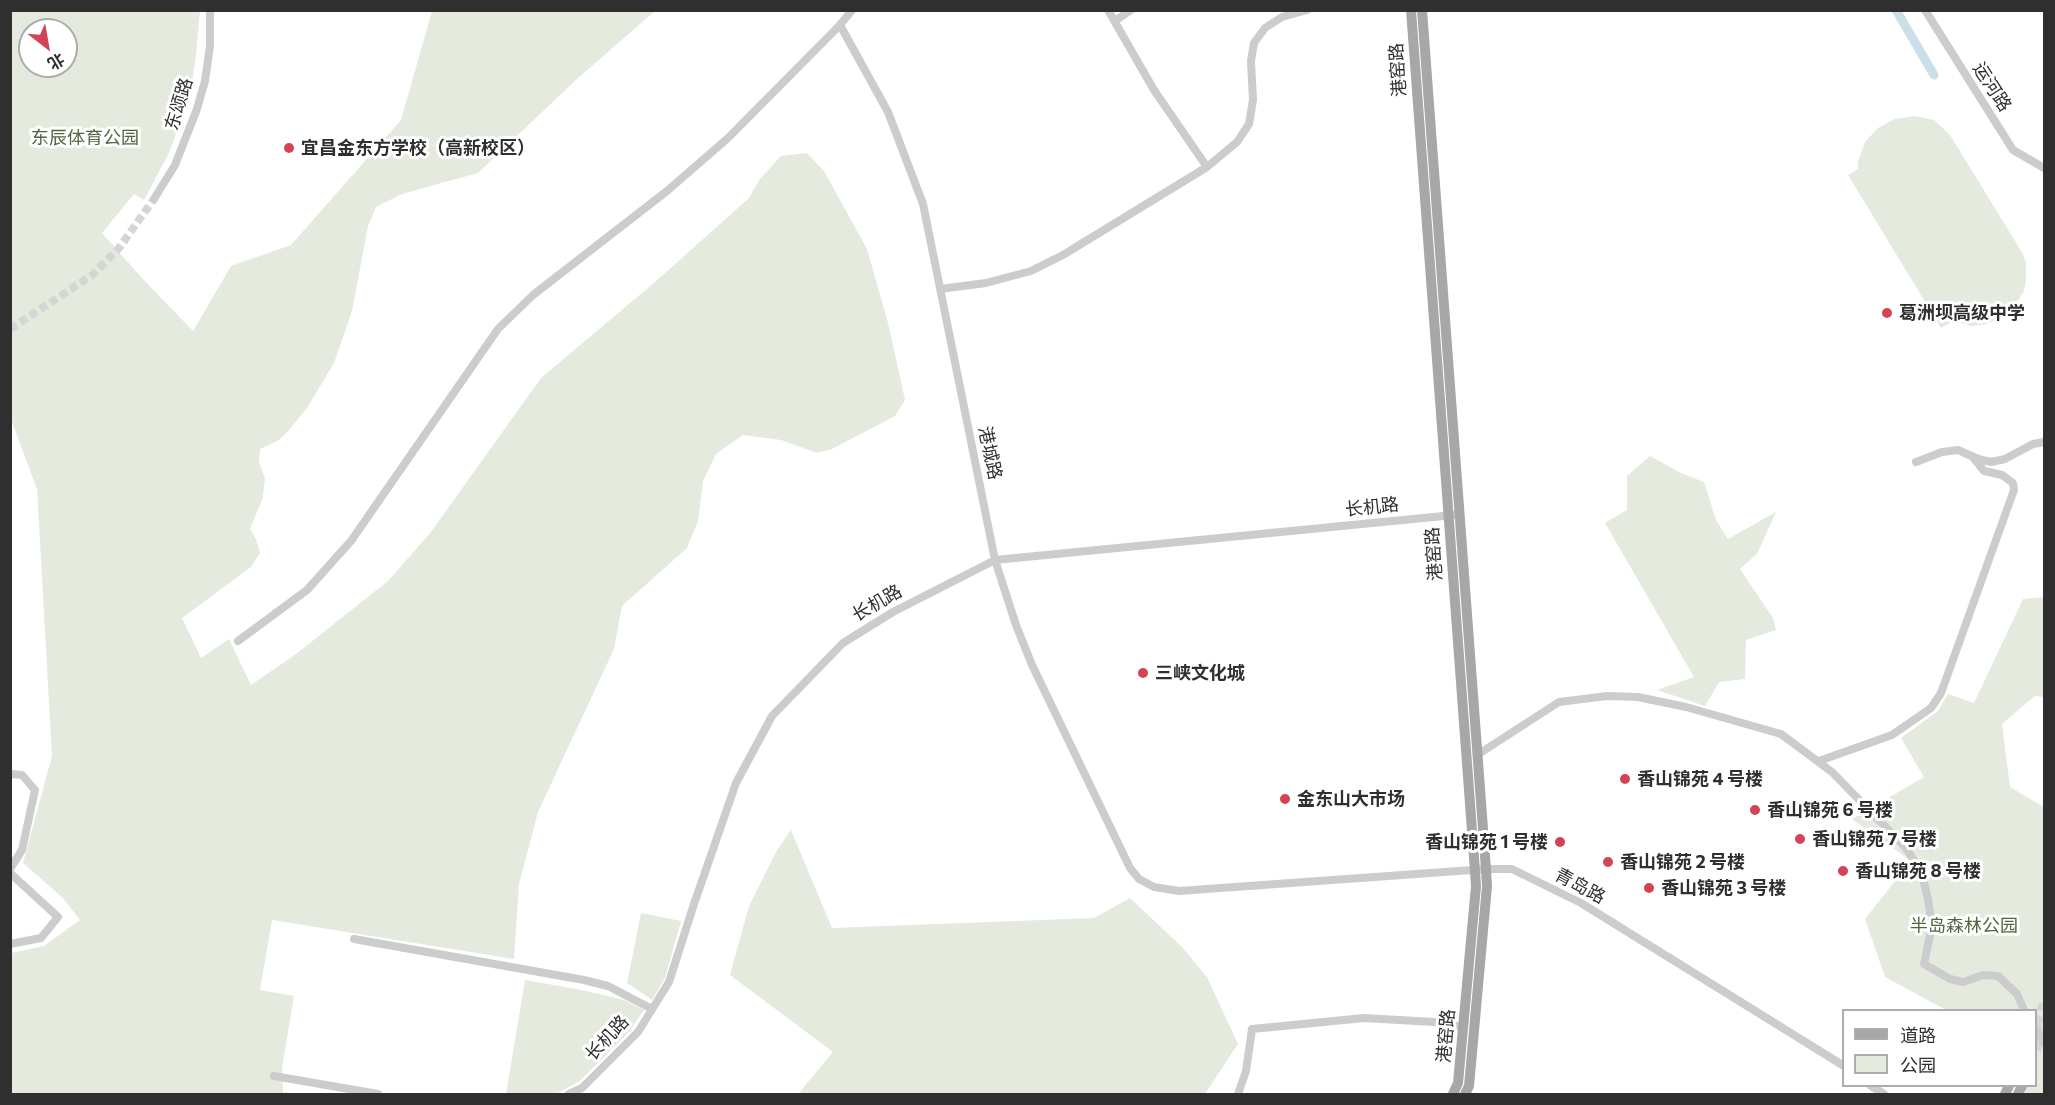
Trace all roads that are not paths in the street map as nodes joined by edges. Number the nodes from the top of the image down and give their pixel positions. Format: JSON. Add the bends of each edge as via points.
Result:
{"nodes":[{"id":1,"x":210,"y":10,"type":"edge"},
{"id":2,"x":852,"y":10,"type":"edge"},
{"id":3,"x":1108,"y":10,"type":"edge"},
{"id":4,"x":1131,"y":10,"type":"edge"},
{"id":5,"x":1307,"y":10,"type":"edge"},
{"id":6,"x":1411,"y":10,"type":"edge"},
{"id":7,"x":1422,"y":10,"type":"edge"},
{"id":8,"x":1925,"y":10,"type":"edge"},
{"id":9,"x":1115,"y":21,"type":"junction"},
{"id":10,"x":840,"y":25,"type":"junction"},
{"id":11,"x":1207,"y":167,"type":"junction"},
{"id":12,"x":2044,"y":168,"type":"edge"},
{"id":13,"x":154,"y":199,"type":"tunnel mouth"},
{"id":14,"x":940,"y":289,"type":"junction"},
{"id":15,"x":2044,"y":442,"type":"edge"},
{"id":16,"x":1972,"y":456,"type":"junction"},
{"id":17,"x":1916,"y":462,"type":"dead end"},
{"id":18,"x":1459,"y":515,"type":"junction"},
{"id":19,"x":1448,"y":516,"type":"junction"},
{"id":20,"x":995,"y":560,"type":"junction"},
{"id":21,"x":238,"y":641,"type":"dead end"},
{"id":22,"x":1477,"y":755,"type":"junction"},
{"id":23,"x":1819,"y":761,"type":"junction"},
{"id":24,"x":10,"y":774,"type":"edge"},
{"id":25,"x":1481,"y":870,"type":"junction"},
{"id":26,"x":10,"y":871,"type":"edge"},
{"id":27,"x":1154,"y":887,"type":"joint"},
{"id":28,"x":354,"y":939,"type":"dead end"},
{"id":29,"x":10,"y":944,"type":"edge"},
{"id":30,"x":652,"y":1009,"type":"junction"},
{"id":31,"x":2023,"y":1009,"type":"edge"},
{"id":32,"x":1463,"y":1027,"type":"junction"},
{"id":33,"x":1842,"y":1065,"type":"edge"},
{"id":34,"x":274,"y":1076,"type":"dead end"},
{"id":35,"x":378,"y":1095,"type":"edge"},
{"id":36,"x":568,"y":1095,"type":"edge"},
{"id":37,"x":1238,"y":1095,"type":"edge"},
{"id":38,"x":1453,"y":1095,"type":"edge"},
{"id":39,"x":1465,"y":1095,"type":"edge"}],
"edges":[{"from":1,"to":13,"type":"street","name":"东颂路","via":[[210,46],[197,109],[175,165]]},
{"from":2,"to":10,"type":"street"},
{"from":3,"to":9,"type":"street"},
{"from":4,"to":9,"type":"street"},
{"from":5,"to":11,"type":"street","via":[[1282,17],[1265,28],[1254,43],[1249,124],[1237,142]]},
{"from":6,"to":19,"type":"main road","name":"港窑路"},
{"from":7,"to":18,"type":"main road","name":"港窑路"},
{"from":8,"to":12,"type":"street","name":"运河路","via":[[2013,150]]},
{"from":9,"to":11,"type":"street","via":[[1154,90]]},
{"from":10,"to":14,"type":"street","name":"港城路","via":[[888,112],[920,195]]},
{"from":10,"to":21,"type":"street","via":[[728,138],[667,191],[533,295],[498,328],[351,541],[308,590]]},
{"from":11,"to":14,"type":"street","via":[[1031,271],[986,283]]},
{"from":14,"to":20,"type":"street","name":"港城路"},
{"from":15,"to":16,"type":"street","via":[[1991,462]]},
{"from":16,"to":17,"type":"street","via":[[1958,450]]},
{"from":16,"to":23,"type":"street","via":[[1984,471],[2002,475],[2013,483],[2014,490],[1941,693],[1931,708],[1892,735]]},
{"from":18,"to":19,"type":"street","name":"长机路"},
{"from":18,"to":22,"type":"main road","name":"港窑路"},
{"from":19,"to":20,"type":"street","name":"长机路"},
{"from":19,"to":25,"type":"main road","name":"港窑路"},
{"from":20,"to":27,"type":"street","name":"港城路","via":[[1032,665],[1104,815],[1130,868],[1139,879]]},
{"from":20,"to":30,"type":"street","name":"长机路","via":[[893,612],[843,643],[772,716],[736,783],[669,982]]},
{"from":22,"to":23,"type":"street","via":[[1559,702],[1607,696],[1638,697],[1686,707],[1781,734]]},
{"from":22,"to":25,"type":"main road","name":"港窑路"},
{"from":23,"to":31,"type":"street","via":[[1906,848],[1921,871],[1932,926],[1924,964],[1963,982],[1983,975],[1998,976],[2017,994]]},
{"from":24,"to":26,"type":"street","via":[[22,775],[35,790],[22,850]]},
{"from":25,"to":27,"type":"street","name":"青岛路","via":[[1179,891]]},
{"from":25,"to":32,"type":"main road","name":"港窑路","via":[[1476,886]]},
{"from":25,"to":33,"type":"street","name":"青岛路","via":[[1512,870],[1581,903]]},
{"from":25,"to":39,"type":"main road","name":"港窑路","via":[[1487,886],[1469,1086]]},
{"from":26,"to":29,"type":"street","via":[[58,917],[40,938]]},
{"from":28,"to":30,"type":"street","via":[[584,980]]},
{"from":30,"to":36,"type":"street","name":"长机路","via":[[638,1032],[582,1088]]},
{"from":32,"to":37,"type":"street","via":[[1364,1018],[1252,1029]]},
{"from":32,"to":38,"type":"main road","name":"港窑路","via":[[1458,1083]]},
{"from":34,"to":35,"type":"street"}]}
